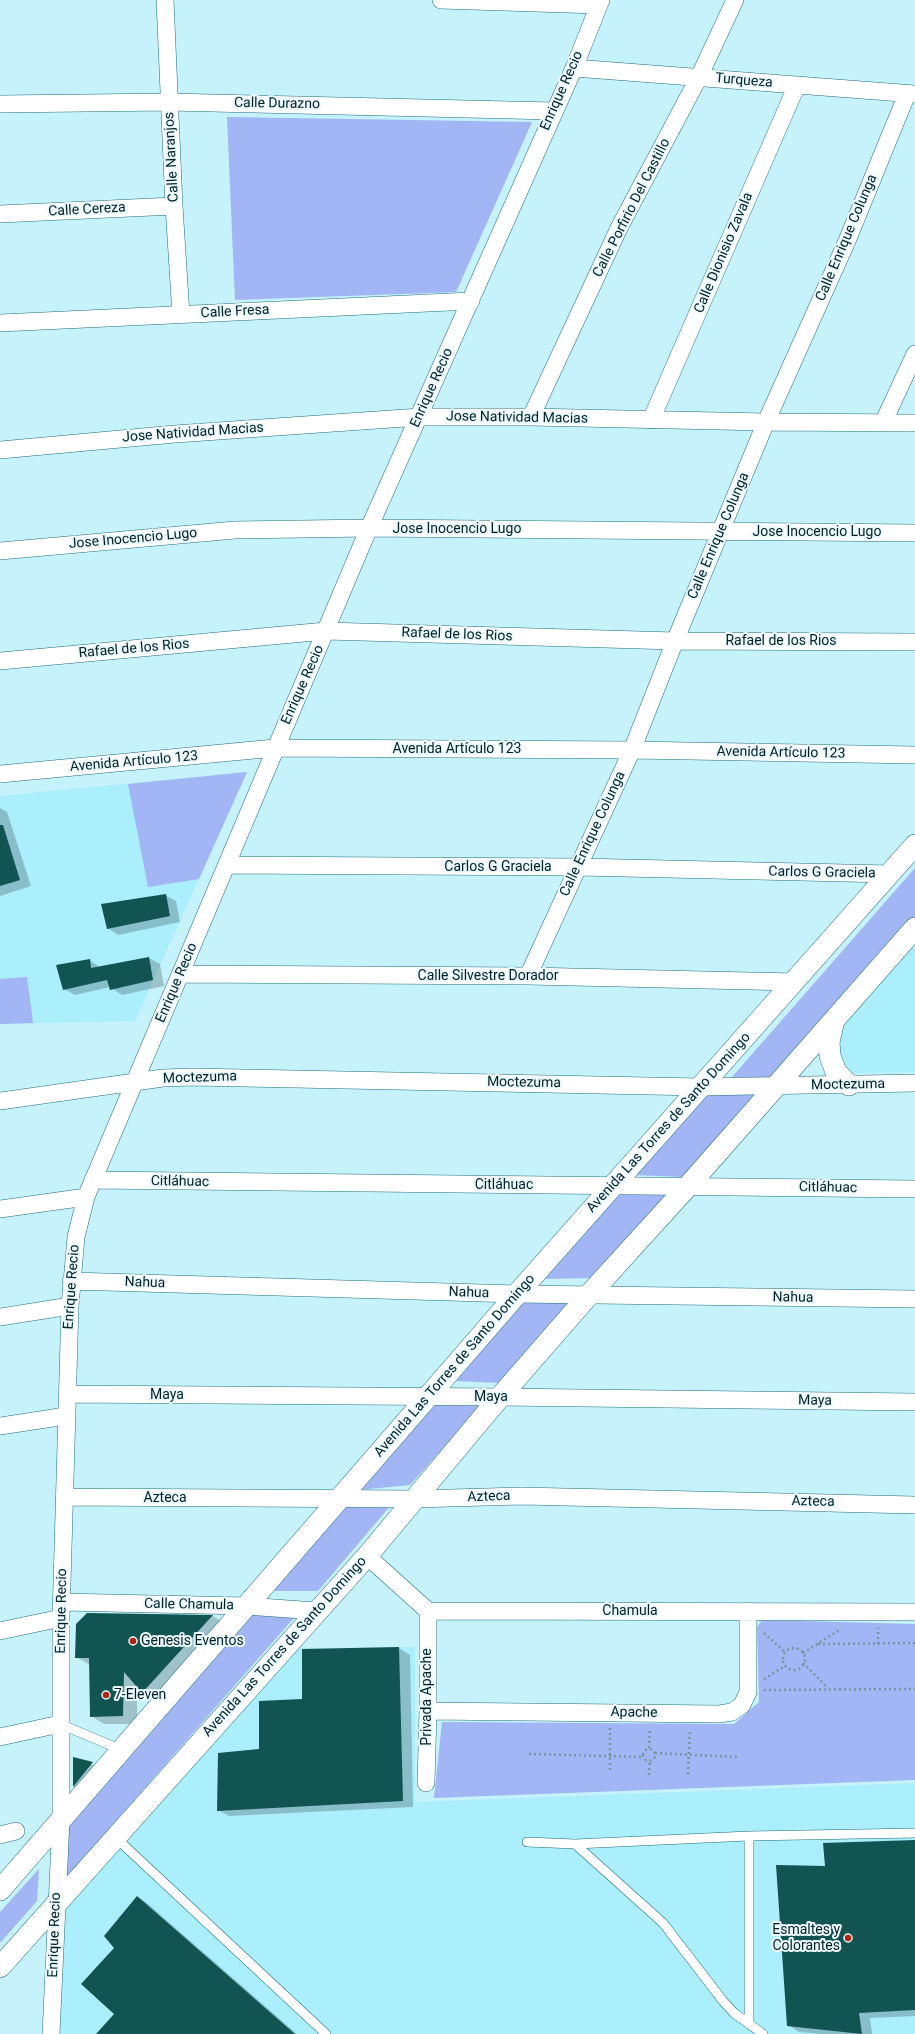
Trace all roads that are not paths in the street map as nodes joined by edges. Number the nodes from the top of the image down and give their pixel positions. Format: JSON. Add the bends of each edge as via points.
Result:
{"nodes":[{"id":1,"x":165,"y":0,"type":"edge"},
{"id":2,"x":441,"y":0,"type":"edge"},
{"id":3,"x":736,"y":0,"type":"edge"},
{"id":4,"x":600,"y":2,"type":"edge"},
{"id":5,"x":574,"y":68,"type":"junction"},
{"id":6,"x":699,"y":77,"type":"junction"},
{"id":7,"x":797,"y":86,"type":"junction"},
{"id":8,"x":911,"y":94,"type":"edge"},
{"id":9,"x":169,"y":102,"type":"junction"},
{"id":10,"x":0,"y":104,"type":"edge"},
{"id":11,"x":553,"y":111,"type":"junction"},
{"id":12,"x":174,"y":206,"type":"junction"},
{"id":13,"x":0,"y":214,"type":"edge"},
{"id":14,"x":471,"y":301,"type":"junction"},
{"id":15,"x":181,"y":315,"type":"junction"},
{"id":16,"x":0,"y":323,"type":"edge"},
{"id":17,"x":915,"y":354,"type":"edge"},
{"id":18,"x":420,"y":417,"type":"junction"},
{"id":19,"x":531,"y":417,"type":"junction"},
{"id":20,"x":651,"y":420,"type":"junction"},
{"id":21,"x":766,"y":422,"type":"junction"},
{"id":22,"x":883,"y":423,"type":"junction"},
{"id":23,"x":915,"y":423,"type":"edge"},
{"id":24,"x":0,"y":450,"type":"edge"},
{"id":25,"x":369,"y":528,"type":"junction"},
{"id":26,"x":721,"y":531,"type":"junction"},
{"id":27,"x":915,"y":533,"type":"edge"},
{"id":28,"x":0,"y":551,"type":"edge"},
{"id":29,"x":326,"y":631,"type":"junction"},
{"id":30,"x":674,"y":641,"type":"junction"},
{"id":31,"x":915,"y":642,"type":"edge"},
{"id":32,"x":0,"y":661,"type":"edge"},
{"id":33,"x":275,"y":748,"type":"junction"},
{"id":34,"x":632,"y":750,"type":"junction"},
{"id":35,"x":915,"y":755,"type":"edge"},
{"id":36,"x":0,"y":774,"type":"edge"},
{"id":37,"x":915,"y":846,"type":"edge"},
{"id":38,"x":227,"y":865,"type":"junction"},
{"id":39,"x":579,"y":867,"type":"junction"},
{"id":40,"x":890,"y":874,"type":"junction"},
{"id":41,"x":915,"y":928,"type":"edge"},
{"id":42,"x":181,"y":974,"type":"junction"},
{"id":43,"x":528,"y":976,"type":"junction"},
{"id":44,"x":796,"y":982,"type":"junction"},
{"id":45,"x":834,"y":1020,"type":"junction"},
{"id":46,"x":134,"y":1082,"type":"junction"},
{"id":47,"x":915,"y":1083,"type":"edge"},
{"id":48,"x":849,"y":1085,"type":"junction"},
{"id":49,"x":701,"y":1087,"type":"junction"},
{"id":50,"x":775,"y":1087,"type":"junction"},
{"id":51,"x":0,"y":1101,"type":"edge"},
{"id":52,"x":93,"y":1180,"type":"junction"},
{"id":53,"x":612,"y":1186,"type":"junction"},
{"id":54,"x":689,"y":1186,"type":"junction"},
{"id":55,"x":915,"y":1189,"type":"edge"},
{"id":56,"x":86,"y":1197,"type":"junction"},
{"id":57,"x":0,"y":1209,"type":"edge"},
{"id":58,"x":71,"y":1281,"type":"junction"},
{"id":59,"x":516,"y":1294,"type":"junction"},
{"id":60,"x":588,"y":1296,"type":"junction"},
{"id":61,"x":915,"y":1299,"type":"edge"},
{"id":62,"x":70,"y":1306,"type":"junction"},
{"id":63,"x":0,"y":1317,"type":"edge"},
{"id":64,"x":67,"y":1394,"type":"junction"},
{"id":65,"x":429,"y":1397,"type":"junction"},
{"id":66,"x":500,"y":1397,"type":"junction"},
{"id":67,"x":915,"y":1402,"type":"edge"},
{"id":68,"x":66,"y":1416,"type":"junction"},
{"id":69,"x":0,"y":1426,"type":"edge"},
{"id":70,"x":64,"y":1497,"type":"junction"},
{"id":71,"x":340,"y":1499,"type":"junction"},
{"id":72,"x":414,"y":1499,"type":"junction"},
{"id":73,"x":915,"y":1504,"type":"edge"},
{"id":74,"x":366,"y":1556,"type":"junction"},
{"id":75,"x":246,"y":1606,"type":"junction"},
{"id":76,"x":62,"y":1610,"type":"junction"},
{"id":77,"x":316,"y":1611,"type":"junction"},
{"id":78,"x":428,"y":1611,"type":"junction"},
{"id":79,"x":748,"y":1611,"type":"junction"},
{"id":80,"x":915,"y":1612,"type":"edge"},
{"id":81,"x":0,"y":1631,"type":"edge"},
{"id":82,"x":428,"y":1711,"type":"junction"},
{"id":83,"x":60,"y":1724,"type":"junction"},
{"id":84,"x":0,"y":1737,"type":"edge"},
{"id":85,"x":122,"y":1750,"type":"junction"},
{"id":86,"x":426,"y":1783,"type":"dead end"},
{"id":87,"x":61,"y":1820,"type":"junction"},
{"id":88,"x":915,"y":1833,"type":"edge"},
{"id":89,"x":749,"y":1836,"type":"junction"},
{"id":90,"x":115,"y":1837,"type":"junction"},
{"id":91,"x":527,"y":1842,"type":"dead end"},
{"id":92,"x":575,"y":1844,"type":"junction"},
{"id":93,"x":0,"y":1890,"type":"edge"},
{"id":94,"x":56,"y":1903,"type":"junction"},
{"id":95,"x":0,"y":1967,"type":"edge"},
{"id":96,"x":748,"y":2024,"type":"junction"},
{"id":97,"x":51,"y":2034,"type":"edge"},
{"id":98,"x":326,"y":2034,"type":"edge"},
{"id":99,"x":763,"y":2034,"type":"edge"}],
"edges":[{"from":1,"to":9,"type":"street","name":"Calle Naranjos"},
{"from":2,"to":4,"type":"street"},
{"from":3,"to":6,"type":"street","name":"Calle Porfirio Del Castillo"},
{"from":4,"to":5,"type":"street","name":"Enrique Recio"},
{"from":5,"to":6,"type":"street","name":"Turqueza"},
{"from":5,"to":11,"type":"street","name":"Enrique Recio"},
{"from":6,"to":7,"type":"street","name":"Turqueza"},
{"from":6,"to":19,"type":"street","name":"Calle Porfirio Del Castillo","via":[[619,228]]},
{"from":7,"to":8,"type":"street","name":"Turqueza"},
{"from":7,"to":20,"type":"street","name":"Calle Dionisio Zavala"},
{"from":8,"to":21,"type":"street","name":"Calle Enrique Colunga"},
{"from":9,"to":10,"type":"street","name":"Calle Durazno"},
{"from":9,"to":11,"type":"street","name":"Calle Durazno"},
{"from":9,"to":12,"type":"street","name":"Calle Naranjos"},
{"from":11,"to":14,"type":"street","name":"Enrique Recio"},
{"from":12,"to":13,"type":"street","name":"Calle Cereza"},
{"from":12,"to":15,"type":"street","name":"Calle Naranjos"},
{"from":14,"to":15,"type":"street","name":"Calle Fresa"},
{"from":14,"to":18,"type":"street","name":"Enrique Recio"},
{"from":15,"to":16,"type":"street","name":"Calle Fresa"},
{"from":17,"to":22,"type":"street"},
{"from":18,"to":19,"type":"street","name":"Jose Natividad Macias"},
{"from":18,"to":24,"type":"street","name":"Jose Natividad Macias","via":[[175,434]]},
{"from":18,"to":25,"type":"street","name":"Enrique Recio"},
{"from":19,"to":20,"type":"street","name":"Jose Natividad Macias"},
{"from":20,"to":21,"type":"street","name":"Jose Natividad Macias"},
{"from":21,"to":22,"type":"street","name":"Jose Natividad Macias"},
{"from":21,"to":26,"type":"street","name":"Calle Enrique Colunga"},
{"from":22,"to":23,"type":"street","name":"Jose Natividad Macias"},
{"from":25,"to":26,"type":"street","name":"Jose Inocencio Lugo"},
{"from":25,"to":28,"type":"street","name":"Jose Inocencio Lugo","via":[[235,530]]},
{"from":25,"to":29,"type":"street","name":"Enrique Recio"},
{"from":26,"to":27,"type":"street","name":"Jose Inocencio Lugo"},
{"from":26,"to":30,"type":"street","name":"Calle Enrique Colunga"},
{"from":29,"to":30,"type":"street","name":"Rafael de los Rios"},
{"from":29,"to":32,"type":"street","name":"Rafael de los Rios"},
{"from":29,"to":33,"type":"street","name":"Enrique Recio"},
{"from":30,"to":31,"type":"street","name":"Rafael de los Rios"},
{"from":30,"to":34,"type":"street","name":"Calle Enrique Colunga"},
{"from":33,"to":34,"type":"street","name":"Avenida Artículo 123"},
{"from":33,"to":36,"type":"street","name":"Avenida Artículo 123"},
{"from":33,"to":38,"type":"street","name":"Enrique Recio"},
{"from":34,"to":35,"type":"street","name":"Avenida Artículo 123"},
{"from":34,"to":39,"type":"street","name":"Calle Enrique Colunga"},
{"from":37,"to":40,"type":"street","name":"Avenida Las Torres de Santo Domingo"},
{"from":38,"to":39,"type":"street","name":"Carlos G Graciela"},
{"from":38,"to":42,"type":"street","name":"Enrique Recio"},
{"from":39,"to":40,"type":"street","name":"Carlos G Graciela"},
{"from":39,"to":43,"type":"street","name":"Calle Enrique Colunga"},
{"from":40,"to":44,"type":"street","name":"Avenida Las Torres de Santo Domingo"},
{"from":41,"to":45,"type":"street","name":"Avenida Las Torres de Santo Domingo"},
{"from":42,"to":43,"type":"street","name":"Calle Silvestre Dorador"},
{"from":42,"to":46,"type":"street","name":"Enrique Recio"},
{"from":43,"to":44,"type":"street","name":"Calle Silvestre Dorador"},
{"from":44,"to":49,"type":"street","name":"Avenida Las Torres de Santo Domingo"},
{"from":45,"to":48,"type":"street","via":[[829,1042],[830,1056],[836,1072]]},
{"from":45,"to":50,"type":"street","name":"Avenida Las Torres de Santo Domingo"},
{"from":46,"to":49,"type":"street","name":"Moctezuma","via":[[163,1078],[224,1076]]},
{"from":46,"to":51,"type":"street","name":"Moctezuma"},
{"from":46,"to":52,"type":"street","name":"Enrique Recio"},
{"from":47,"to":48,"type":"street","name":"Moctezuma"},
{"from":48,"to":50,"type":"street","name":"Moctezuma"},
{"from":49,"to":50,"type":"street","name":"Moctezuma"},
{"from":49,"to":53,"type":"street","name":"Avenida Las Torres de Santo Domingo"},
{"from":50,"to":54,"type":"street","name":"Avenida Las Torres de Santo Domingo"},
{"from":52,"to":53,"type":"street","name":"Citláhuac"},
{"from":52,"to":56,"type":"street","name":"Enrique Recio"},
{"from":53,"to":54,"type":"street","name":"Citláhuac"},
{"from":53,"to":59,"type":"street","name":"Avenida Las Torres de Santo Domingo"},
{"from":54,"to":55,"type":"street","name":"Citláhuac"},
{"from":54,"to":60,"type":"street","name":"Avenida Las Torres de Santo Domingo"},
{"from":56,"to":57,"type":"street"},
{"from":56,"to":58,"type":"street","name":"Enrique Recio","via":[[76,1237]]},
{"from":58,"to":59,"type":"street","name":"Nahua"},
{"from":58,"to":62,"type":"street","name":"Enrique Recio"},
{"from":59,"to":60,"type":"street","name":"Nahua"},
{"from":59,"to":65,"type":"street","name":"Avenida Las Torres de Santo Domingo"},
{"from":60,"to":61,"type":"street","name":"Nahua"},
{"from":60,"to":66,"type":"street","name":"Avenida Las Torres de Santo Domingo"},
{"from":62,"to":63,"type":"street"},
{"from":62,"to":64,"type":"street","name":"Enrique Recio"},
{"from":64,"to":65,"type":"street","name":"Maya"},
{"from":64,"to":68,"type":"street","name":"Enrique Recio"},
{"from":65,"to":66,"type":"street","name":"Maya"},
{"from":65,"to":71,"type":"street","name":"Avenida Las Torres de Santo Domingo"},
{"from":66,"to":67,"type":"street","name":"Maya"},
{"from":66,"to":72,"type":"street","name":"Avenida Las Torres de Santo Domingo"},
{"from":68,"to":69,"type":"street"},
{"from":68,"to":70,"type":"street","name":"Enrique Recio"},
{"from":70,"to":71,"type":"street","name":"Azteca"},
{"from":70,"to":76,"type":"street","name":"Enrique Recio"},
{"from":71,"to":72,"type":"street","name":"Azteca"},
{"from":71,"to":75,"type":"street","name":"Avenida Las Torres de Santo Domingo"},
{"from":72,"to":73,"type":"street","name":"Azteca","via":[[522,1496]]},
{"from":72,"to":74,"type":"street","name":"Avenida Las Torres de Santo Domingo"},
{"from":74,"to":77,"type":"street","name":"Avenida Las Torres de Santo Domingo"},
{"from":74,"to":78,"type":"street"},
{"from":75,"to":76,"type":"street","name":"Calle Chamula"},
{"from":75,"to":77,"type":"street","name":"Calle Chamula"},
{"from":75,"to":85,"type":"street","name":"Avenida Las Torres de Santo Domingo"},
{"from":76,"to":81,"type":"street","name":"Calle Chamula"},
{"from":76,"to":83,"type":"street","name":"Enrique Recio"},
{"from":77,"to":90,"type":"street","name":"Avenida Las Torres de Santo Domingo"},
{"from":78,"to":79,"type":"street","name":"Chamula"},
{"from":78,"to":82,"type":"street","name":"Privada Apache"},
{"from":79,"to":80,"type":"street","name":"Chamula"},
{"from":79,"to":82,"type":"street","name":"Apache","via":[[748,1692],[742,1705],[732,1712],[711,1714]]},
{"from":82,"to":86,"type":"street","name":"Privada Apache"},
{"from":83,"to":84,"type":"street"},
{"from":83,"to":85,"type":"lane"},
{"from":83,"to":87,"type":"street","name":"Enrique Recio"},
{"from":85,"to":87,"type":"street","name":"Avenida Las Torres de Santo Domingo"},
{"from":87,"to":93,"type":"street","name":"Avenida Las Torres de Santo Domingo"},
{"from":87,"to":94,"type":"street","name":"Enrique Recio"},
{"from":88,"to":89,"type":"lane"},
{"from":89,"to":92,"type":"lane"},
{"from":89,"to":96,"type":"lane"},
{"from":90,"to":94,"type":"street","name":"Avenida Las Torres de Santo Domingo"},
{"from":90,"to":98,"type":"lane"},
{"from":91,"to":92,"type":"lane"},
{"from":92,"to":96,"type":"lane","via":[[664,1923],[723,2002]]},
{"from":94,"to":95,"type":"street","name":"Avenida Las Torres de Santo Domingo"},
{"from":94,"to":97,"type":"street","name":"Enrique Recio"},
{"from":96,"to":99,"type":"lane"}]}
